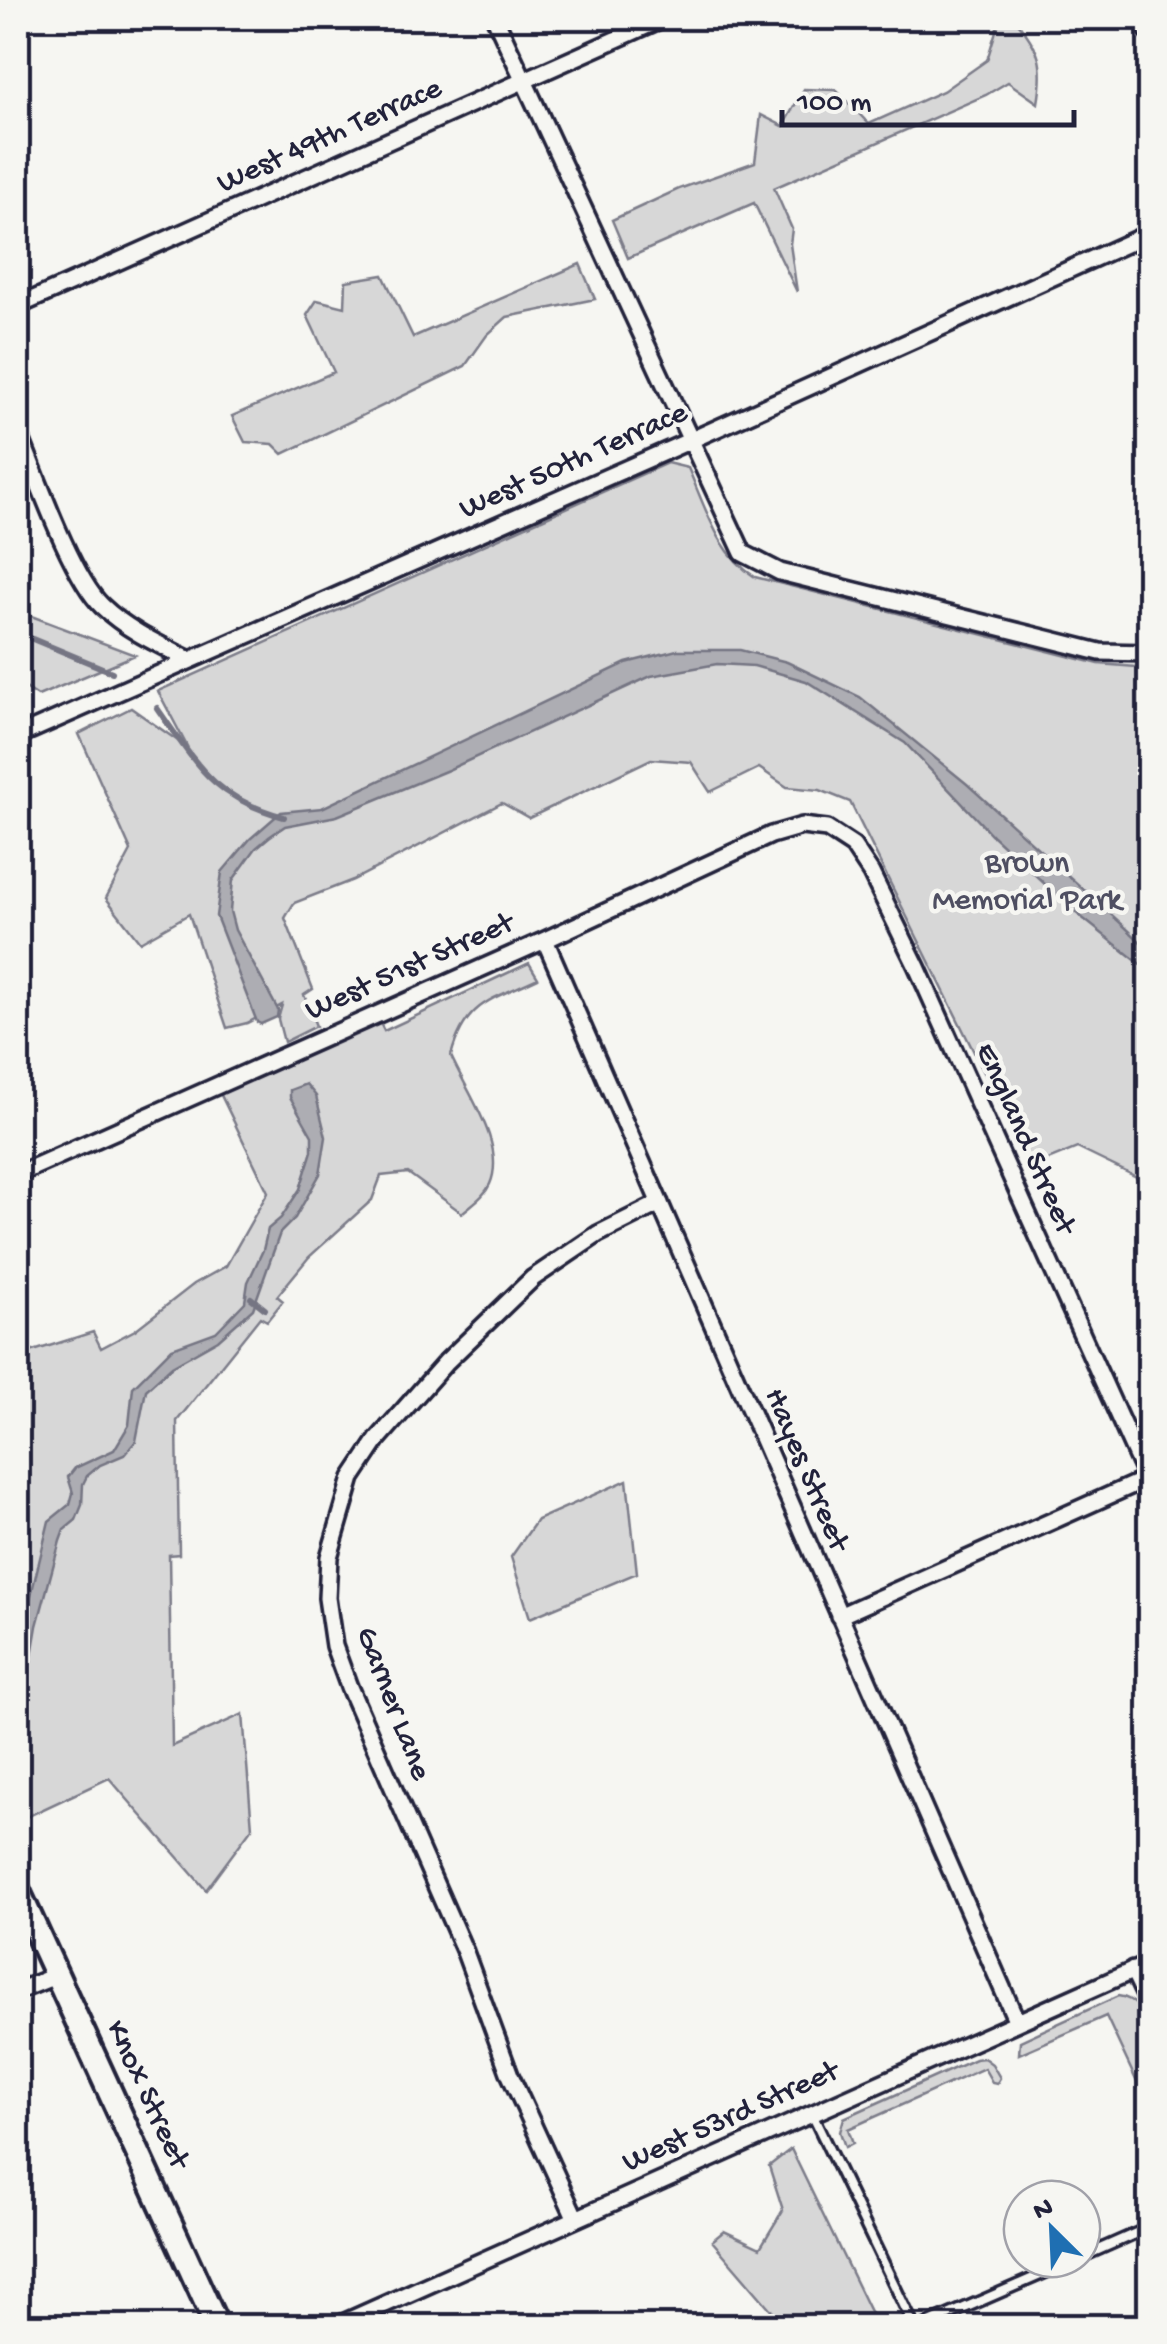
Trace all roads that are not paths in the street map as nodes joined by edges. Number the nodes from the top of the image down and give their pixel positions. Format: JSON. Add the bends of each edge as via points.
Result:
{"nodes":[{"id":1,"x":495,"y":18,"type":"edge"},
{"id":2,"x":664,"y":18,"type":"edge"},
{"id":3,"x":1142,"y":18,"type":"edge"},
{"id":4,"x":1150,"y":34,"type":"edge"},
{"id":5,"x":523,"y":81,"type":"junction"},
{"id":6,"x":1150,"y":233,"type":"edge"},
{"id":7,"x":18,"y":306,"type":"edge"},
{"id":8,"x":18,"y":432,"type":"edge"},
{"id":9,"x":689,"y":441,"type":"junction"},
{"id":10,"x":1150,"y":653,"type":"edge"},
{"id":11,"x":188,"y":659,"type":"junction"},
{"id":12,"x":18,"y":736,"type":"edge"},
{"id":13,"x":827,"y":829,"type":"joint"},
{"id":14,"x":545,"y":940,"type":"junction"},
{"id":15,"x":18,"y":1174,"type":"edge"},
{"id":16,"x":660,"y":1203,"type":"junction"},
{"id":17,"x":1148,"y":1482,"type":"edge"},
{"id":18,"x":838,"y":1616,"type":"junction"},
{"id":19,"x":18,"y":1891,"type":"edge"},
{"id":20,"x":1150,"y":1963,"type":"edge"},
{"id":21,"x":1133,"y":1970,"type":"junction"},
{"id":22,"x":55,"y":1976,"type":"junction"},
{"id":23,"x":18,"y":1990,"type":"edge"},
{"id":24,"x":1150,"y":2006,"type":"edge"},
{"id":25,"x":1017,"y":2022,"type":"junction"},
{"id":26,"x":812,"y":2112,"type":"junction"},
{"id":27,"x":575,"y":2218,"type":"junction"},
{"id":28,"x":1150,"y":2227,"type":"edge"},
{"id":29,"x":1102,"y":2248,"type":"edge"},
{"id":30,"x":1031,"y":2279,"type":"edge"},
{"id":31,"x":216,"y":2326,"type":"edge"},
{"id":32,"x":336,"y":2326,"type":"edge"},
{"id":33,"x":914,"y":2326,"type":"edge"},
{"id":34,"x":923,"y":2326,"type":"edge"}],
"edges":[{"from":1,"to":5,"type":"street"},
{"from":2,"to":5,"type":"street","name":"West 49th Terrace"},
{"from":3,"to":4,"type":"street"},
{"from":5,"to":7,"type":"street","name":"West 49th Terrace"},
{"from":5,"to":9,"type":"street"},
{"from":6,"to":9,"type":"street","name":"West 50th Terrace"},
{"from":8,"to":11,"type":"street","via":[[74,562],[100,604],[126,627]]},
{"from":9,"to":10,"type":"street","via":[[743,553],[780,572],[1100,652]]},
{"from":9,"to":11,"type":"street","name":"West 50th Terrace"},
{"from":11,"to":12,"type":"street","name":"West 50th Terrace"},
{"from":13,"to":14,"type":"street","name":"West 51st Street","via":[[802,826],[771,835]]},
{"from":13,"to":17,"type":"street","name":"England Street","via":[[854,846],[886,904]]},
{"from":14,"to":15,"type":"street","name":"West 51st Street"},
{"from":14,"to":16,"type":"street","name":"Hayes Street"},
{"from":16,"to":18,"type":"street","name":"Hayes Street"},
{"from":16,"to":27,"type":"street","name":"Garner Lane","via":[[533,1278],[446,1362],[352,1478],[329,1557],[334,1646],[349,1688]]},
{"from":17,"to":18,"type":"street"},
{"from":18,"to":25,"type":"street","name":"Hayes Street"},
{"from":19,"to":22,"type":"street","name":"Knox Street"},
{"from":20,"to":21,"type":"street","name":"West 53rd Street"},
{"from":21,"to":24,"type":"street"},
{"from":21,"to":25,"type":"street","name":"West 53rd Street"},
{"from":22,"to":23,"type":"street"},
{"from":22,"to":31,"type":"street","name":"Knox Street"},
{"from":25,"to":26,"type":"street","name":"West 53rd Street"},
{"from":26,"to":27,"type":"street","name":"West 53rd Street"},
{"from":26,"to":33,"type":"lane"},
{"from":27,"to":32,"type":"street","name":"West 53rd Street"},
{"from":28,"to":29,"type":"lane"},
{"from":30,"to":34,"type":"lane"}]}
